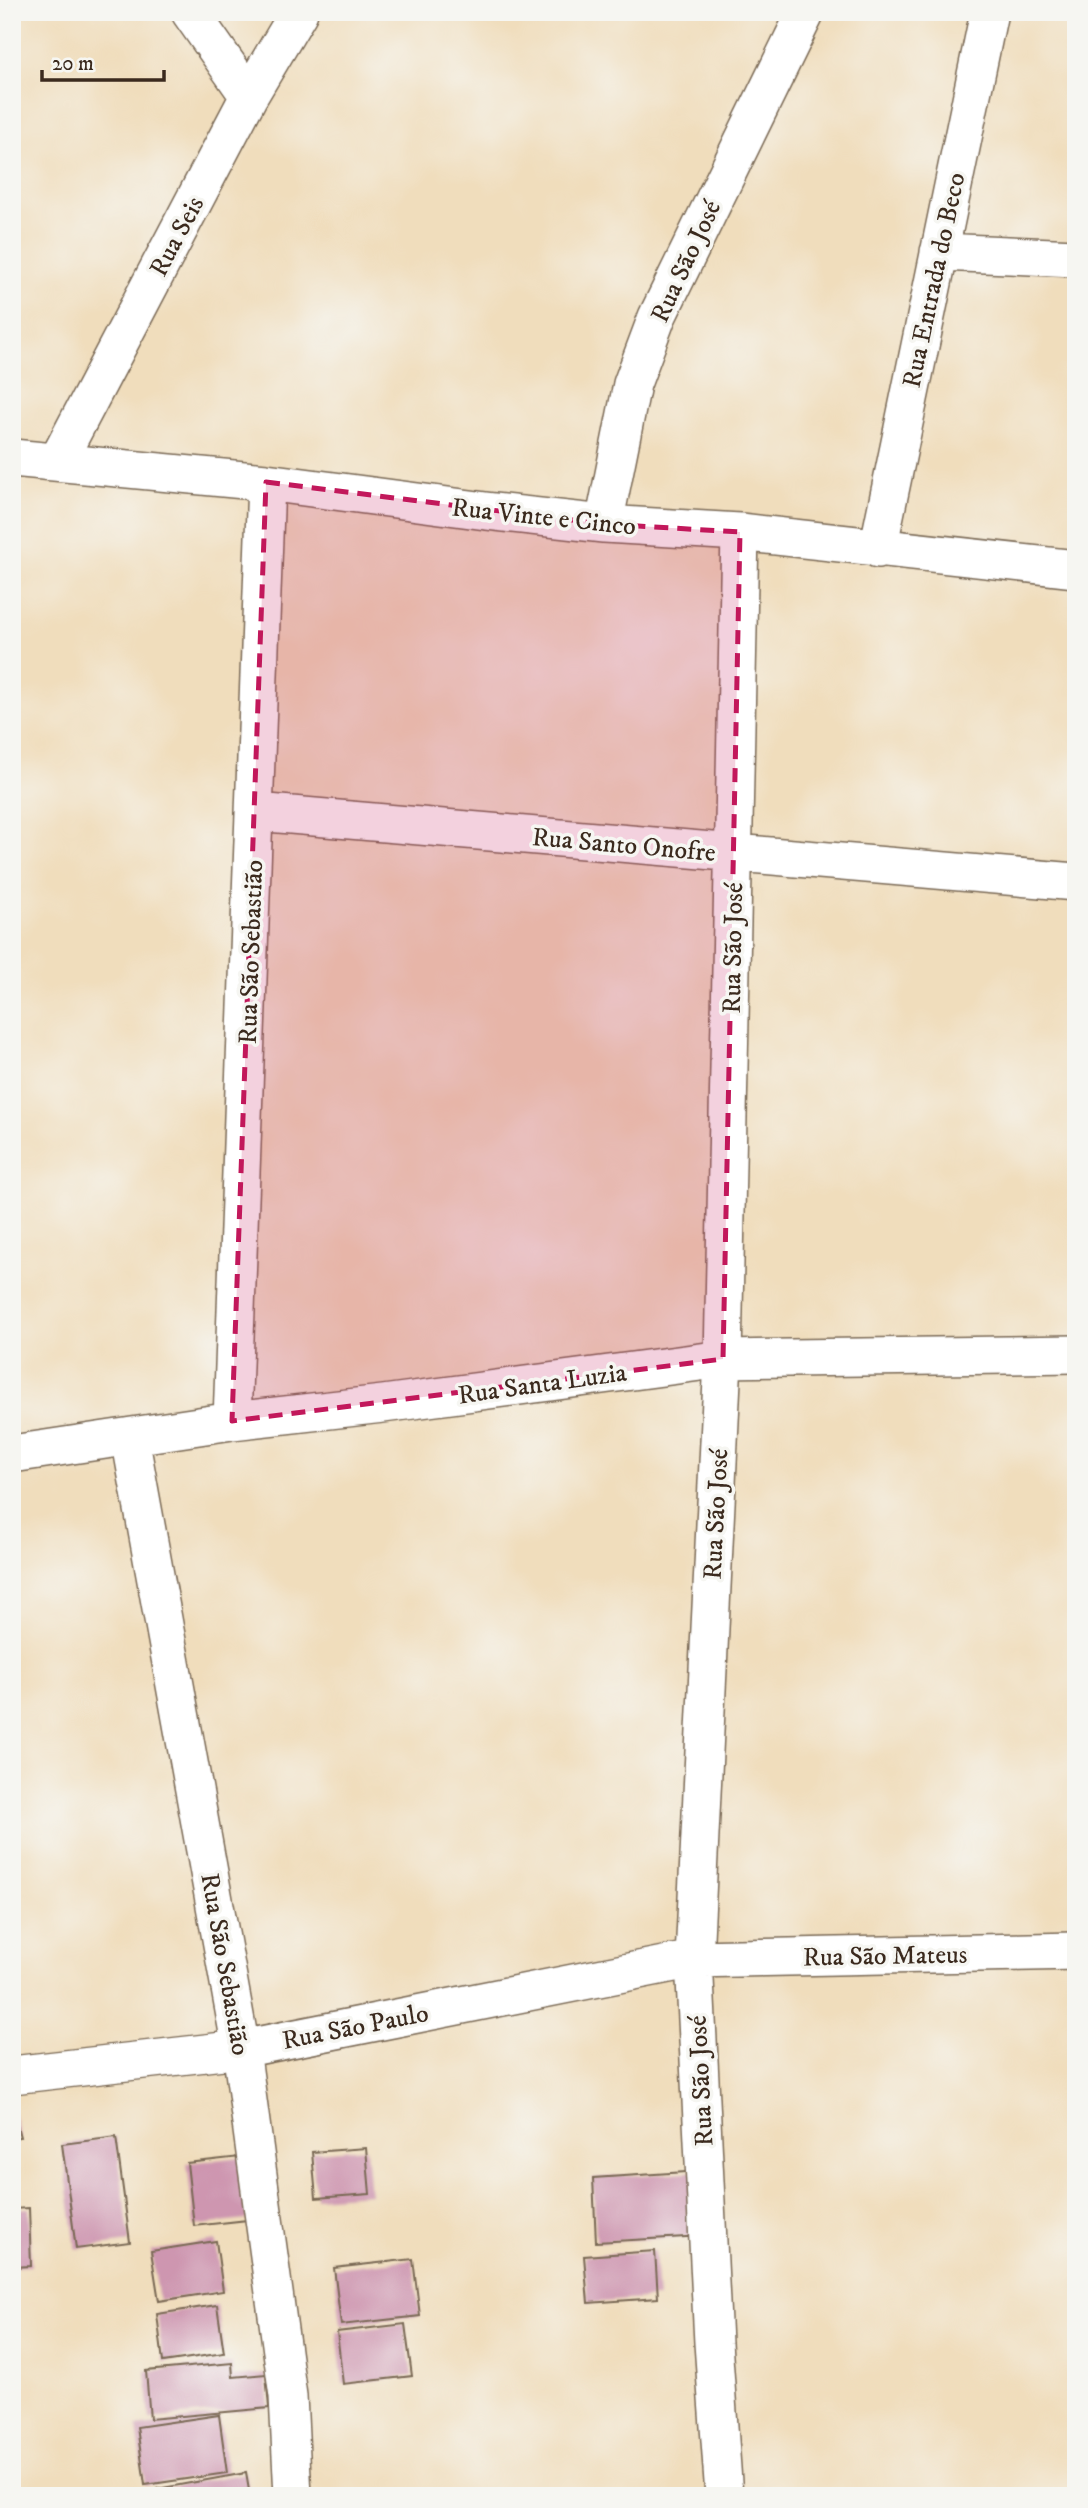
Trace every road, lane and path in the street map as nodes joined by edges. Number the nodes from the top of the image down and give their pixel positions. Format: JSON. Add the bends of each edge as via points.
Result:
{"nodes":[{"id":1,"x":190,"y":12,"type":"edge"},
{"id":2,"x":299,"y":12,"type":"edge"},
{"id":3,"x":806,"y":12,"type":"edge"},
{"id":4,"x":989,"y":12,"type":"edge"},
{"id":5,"x":249,"y":96,"type":"junction"},
{"id":6,"x":939,"y":251,"type":"junction"},
{"id":7,"x":1076,"y":258,"type":"edge"},
{"id":8,"x":12,"y":458,"type":"edge"},
{"id":9,"x":57,"y":462,"type":"junction"},
{"id":10,"x":266,"y":482,"type":"junction"},
{"id":11,"x":604,"y":524,"type":"junction"},
{"id":12,"x":740,"y":532,"type":"junction"},
{"id":13,"x":878,"y":549,"type":"junction"},
{"id":14,"x":1076,"y":569,"type":"edge"},
{"id":15,"x":256,"y":812,"type":"junction"},
{"id":16,"x":734,"y":853,"type":"junction"},
{"id":17,"x":1076,"y":882,"type":"edge"},
{"id":18,"x":1076,"y":1354,"type":"edge"},
{"id":19,"x":723,"y":1359,"type":"junction"},
{"id":20,"x":232,"y":1422,"type":"junction"},
{"id":21,"x":130,"y":1437,"type":"junction"},
{"id":22,"x":12,"y":1454,"type":"edge"},
{"id":23,"x":1076,"y":1951,"type":"edge"},
{"id":24,"x":694,"y":1959,"type":"junction"},
{"id":25,"x":242,"y":2049,"type":"junction"},
{"id":26,"x":12,"y":2075,"type":"edge"},
{"id":27,"x":293,"y":2496,"type":"edge"},
{"id":28,"x":724,"y":2496,"type":"edge"}],
"edges":[{"from":1,"to":5,"type":"street"},
{"from":2,"to":5,"type":"street","name":"Rua Seis"},
{"from":3,"to":11,"type":"street","name":"Rua São José","via":[[657,317],[632,384]]},
{"from":4,"to":6,"type":"street","name":"Rua Entrada do Beco"},
{"from":5,"to":9,"type":"street","name":"Rua Seis"},
{"from":6,"to":7,"type":"street"},
{"from":6,"to":13,"type":"street","name":"Rua Entrada do Beco"},
{"from":8,"to":9,"type":"street","name":"Rua Vinte e Cinco"},
{"from":9,"to":10,"type":"street","name":"Rua Vinte e Cinco"},
{"from":10,"to":11,"type":"street","name":"Rua Vinte e Cinco"},
{"from":10,"to":15,"type":"street","name":"Rua São Sebastião"},
{"from":11,"to":12,"type":"street","name":"Rua Vinte e Cinco"},
{"from":12,"to":13,"type":"street","name":"Rua Vinte e Cinco"},
{"from":12,"to":16,"type":"street","name":"Rua São José"},
{"from":13,"to":14,"type":"street","name":"Rua Vinte e Cinco"},
{"from":15,"to":16,"type":"street","name":"Rua Santo Onofre"},
{"from":15,"to":20,"type":"street","name":"Rua São Sebastião"},
{"from":16,"to":17,"type":"street","name":"Rua Santo Onofre"},
{"from":16,"to":19,"type":"street","name":"Rua São José"},
{"from":18,"to":19,"type":"street","name":"Rua Santa Luzia"},
{"from":19,"to":20,"type":"street","name":"Rua Santa Luzia"},
{"from":19,"to":24,"type":"street","name":"Rua São José"},
{"from":20,"to":21,"type":"street","name":"Rua Santa Luzia"},
{"from":21,"to":22,"type":"street","name":"Rua Santa Luzia"},
{"from":21,"to":25,"type":"street","name":"Rua São Sebastião"},
{"from":23,"to":24,"type":"street","name":"Rua São Mateus"},
{"from":24,"to":25,"type":"street","name":"Rua São Paulo"},
{"from":24,"to":28,"type":"street","name":"Rua São José"},
{"from":25,"to":26,"type":"street","name":"Rua São Paulo"},
{"from":25,"to":27,"type":"street","name":"Rua São Sebastião","via":[[288,2396]]}]}
